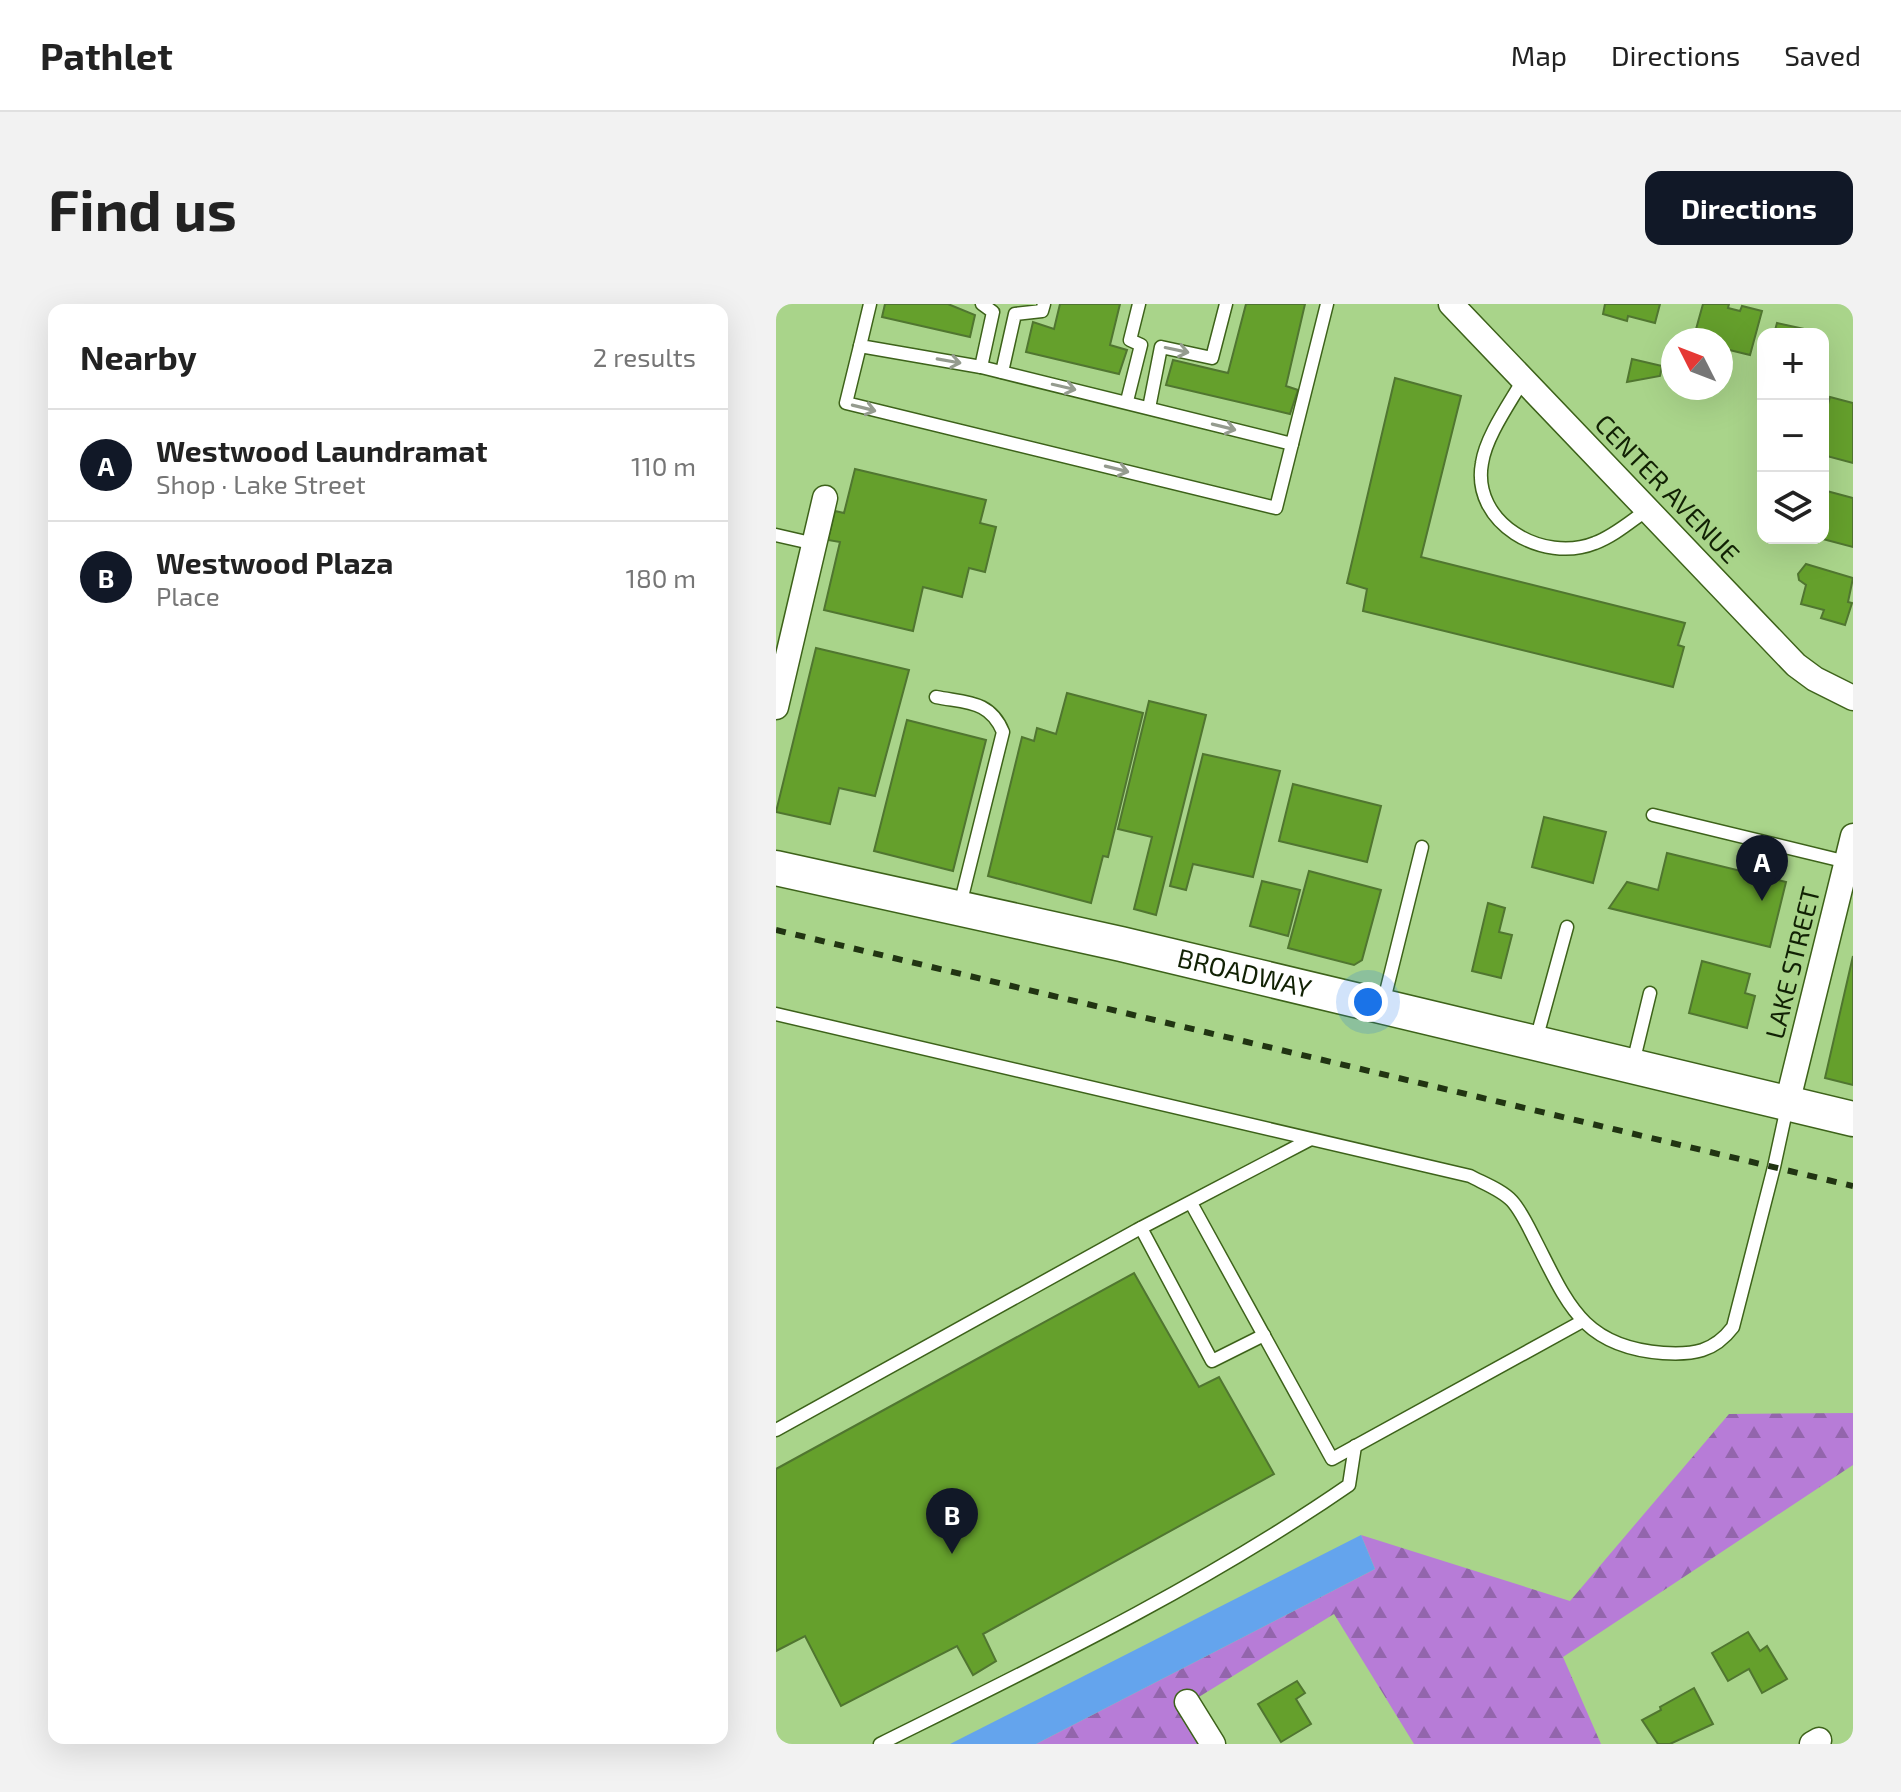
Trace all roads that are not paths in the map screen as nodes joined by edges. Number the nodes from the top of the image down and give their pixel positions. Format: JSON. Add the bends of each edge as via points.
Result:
{"nodes":[{"id":1,"x":870,"y":304,"type":"edge"},
{"id":2,"x":982,"y":304,"type":"edge"},
{"id":3,"x":1044,"y":304,"type":"edge"},
{"id":4,"x":1139,"y":304,"type":"edge"},
{"id":5,"x":1226,"y":304,"type":"edge"},
{"id":6,"x":1327,"y":304,"type":"edge"},
{"id":7,"x":1451,"y":304,"type":"edge"},
{"id":8,"x":860,"y":346,"type":"junction"},
{"id":9,"x":981,"y":367,"type":"junction"},
{"id":10,"x":1002,"y":372,"type":"junction"},
{"id":11,"x":1523,"y":380,"type":"junction"},
{"id":12,"x":1127,"y":401,"type":"junction"},
{"id":13,"x":1149,"y":408,"type":"junction"},
{"id":14,"x":1292,"y":444,"type":"junction"},
{"id":15,"x":825,"y":498,"type":"dead end"},
{"id":16,"x":1647,"y":510,"type":"junction"},
{"id":17,"x":776,"y":535,"type":"edge"},
{"id":18,"x":815,"y":544,"type":"junction"},
{"id":19,"x":936,"y":697,"type":"dead end"},
{"id":20,"x":1853,"y":698,"type":"edge"},
{"id":21,"x":776,"y":707,"type":"edge"},
{"id":22,"x":1653,"y":815,"type":"dead end"},
{"id":23,"x":1853,"y":836,"type":"edge"},
{"id":24,"x":1422,"y":847,"type":"dead end"},
{"id":25,"x":1847,"y":862,"type":"junction"},
{"id":26,"x":776,"y":868,"type":"edge"},
{"id":27,"x":959,"y":908,"type":"junction"},
{"id":28,"x":1567,"y":927,"type":"dead end"},
{"id":29,"x":1650,"y":993,"type":"dead end"},
{"id":30,"x":1383,"y":1007,"type":"junction"},
{"id":31,"x":776,"y":1014,"type":"edge"},
{"id":32,"x":1535,"y":1043,"type":"junction"},
{"id":33,"x":1632,"y":1067,"type":"junction"},
{"id":34,"x":1787,"y":1104,"type":"junction"},
{"id":35,"x":1853,"y":1119,"type":"edge"},
{"id":36,"x":1309,"y":1140,"type":"junction"},
{"id":37,"x":1191,"y":1203,"type":"junction"},
{"id":38,"x":1141,"y":1228,"type":"junction"},
{"id":39,"x":1581,"y":1322,"type":"junction"},
{"id":40,"x":1264,"y":1335,"type":"junction"},
{"id":41,"x":776,"y":1430,"type":"edge"},
{"id":42,"x":1355,"y":1446,"type":"junction"},
{"id":43,"x":1187,"y":1702,"type":"dead end"},
{"id":44,"x":880,"y":1744,"type":"edge"},
{"id":45,"x":1213,"y":1744,"type":"edge"}],
"edges":[{"from":1,"to":8,"type":"lane"},
{"from":2,"to":9,"type":"lane","via":[[993,312]]},
{"from":3,"to":10,"type":"lane","via":[[1042,311],[1015,314]]},
{"from":4,"to":12,"type":"lane","via":[[1130,340],[1141,345]]},
{"from":13,"to":5,"type":"lane","one_way":true,"via":[[1161,347],[1212,358]]},
{"from":6,"to":14,"type":"lane"},
{"from":7,"to":11,"type":"street","name":"CENTER AVENUE"},
{"from":8,"to":9,"type":"lane","one_way":true},
{"from":8,"to":14,"type":"lane","one_way":true,"via":[[846,403],[1276,508]]},
{"from":9,"to":10,"type":"lane"},
{"from":10,"to":12,"type":"lane","one_way":true},
{"from":11,"to":16,"type":"street","name":"CENTER AVENUE"},
{"from":11,"to":16,"type":"lane","via":[[1482,459],[1486,499],[1500,523],[1521,539],[1568,549],[1594,544]]},
{"from":12,"to":13,"type":"lane"},
{"from":13,"to":14,"type":"lane","one_way":true},
{"from":15,"to":18,"type":"street"},
{"from":16,"to":20,"type":"street","name":"CENTER AVENUE","via":[[1796,665]]},
{"from":17,"to":18,"type":"lane"},
{"from":18,"to":21,"type":"street"},
{"from":19,"to":27,"type":"lane","via":[[985,707],[1003,732]]},
{"from":22,"to":25,"type":"lane"},
{"from":23,"to":25,"type":"street","name":"LAKE STREET"},
{"from":24,"to":30,"type":"lane"},
{"from":25,"to":34,"type":"street","name":"LAKE STREET"},
{"from":26,"to":27,"type":"street","name":"BROADWAY"},
{"from":27,"to":30,"type":"street","name":"BROADWAY"},
{"from":28,"to":32,"type":"lane"},
{"from":29,"to":33,"type":"lane"},
{"from":30,"to":32,"type":"street","name":"BROADWAY"},
{"from":31,"to":36,"type":"lane"},
{"from":32,"to":33,"type":"street","name":"BROADWAY"},
{"from":33,"to":34,"type":"street","name":"BROADWAY"},
{"from":34,"to":35,"type":"street","name":"BROADWAY"},
{"from":34,"to":39,"type":"lane","via":[[1741,1303],[1724,1339],[1694,1354],[1647,1352],[1606,1339]]},
{"from":36,"to":37,"type":"lane"},
{"from":36,"to":39,"type":"lane","via":[[1470,1176],[1511,1199]]},
{"from":37,"to":38,"type":"lane"},
{"from":37,"to":40,"type":"lane"},
{"from":38,"to":40,"type":"lane","via":[[1212,1361]]},
{"from":38,"to":41,"type":"lane"},
{"from":39,"to":42,"type":"lane"},
{"from":40,"to":42,"type":"lane","via":[[1332,1459]]},
{"from":42,"to":44,"type":"lane","via":[[1349,1485],[1282,1531],[1041,1664]]},
{"from":43,"to":45,"type":"street"}]}
